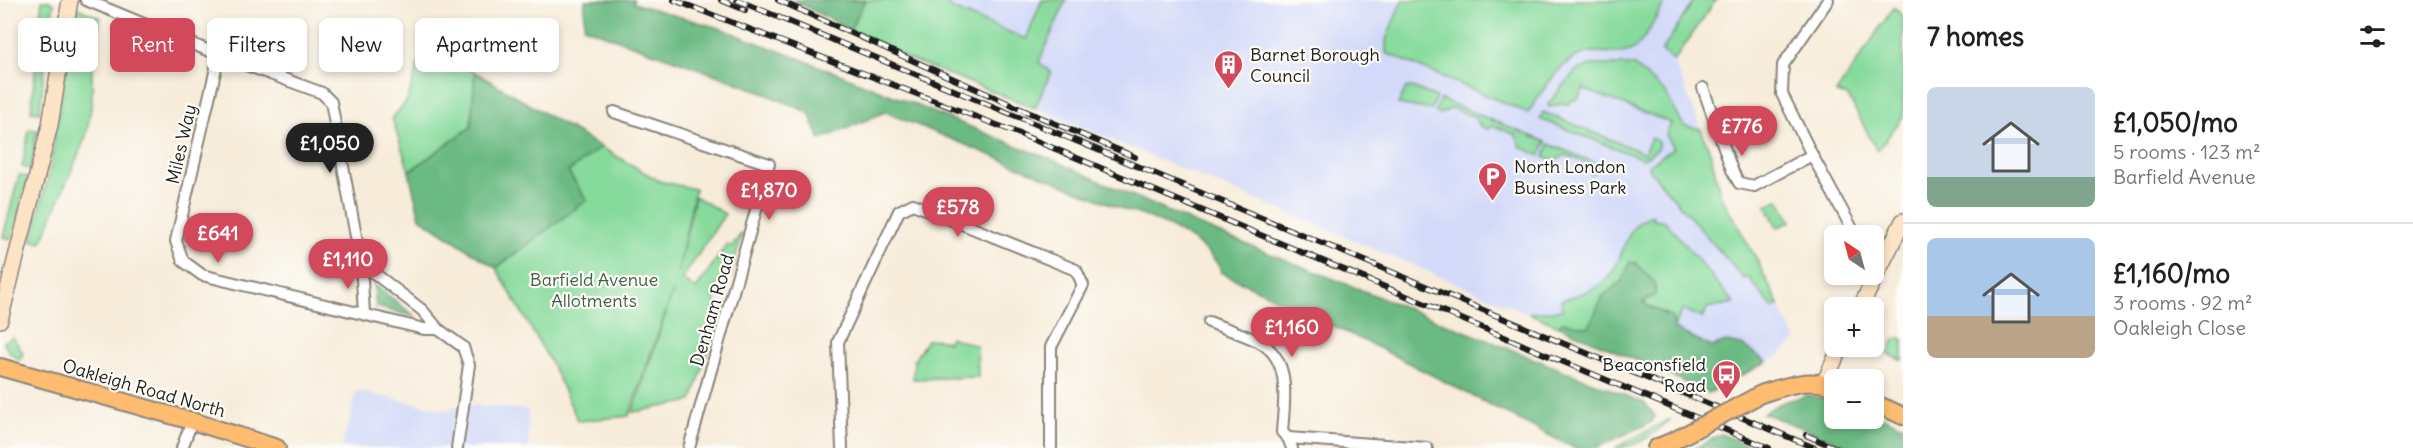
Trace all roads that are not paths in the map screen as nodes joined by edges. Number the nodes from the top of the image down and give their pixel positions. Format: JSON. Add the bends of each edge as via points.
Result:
{"nodes":[{"id":1,"x":70,"y":0,"type":"edge"},
{"id":2,"x":86,"y":0,"type":"edge"},
{"id":3,"x":1828,"y":0,"type":"edge"},
{"id":4,"x":207,"y":50,"type":"edge"},
{"id":5,"x":215,"y":72,"type":"edge"},
{"id":6,"x":265,"y":72,"type":"edge"},
{"id":7,"x":1703,"y":88,"type":"dead end"},
{"id":8,"x":614,"y":112,"type":"dead end"},
{"id":9,"x":1812,"y":156,"type":"junction"},
{"id":10,"x":1903,"y":221,"type":"edge"},
{"id":11,"x":1850,"y":225,"type":"edge"},
{"id":12,"x":1884,"y":254,"type":"edge"},
{"id":13,"x":361,"y":263,"type":"junction"},
{"id":14,"x":364,"y":314,"type":"junction"},
{"id":15,"x":0,"y":320,"type":"edge"},
{"id":16,"x":1209,"y":322,"type":"dead end"},
{"id":17,"x":438,"y":329,"type":"junction"},
{"id":18,"x":0,"y":367,"type":"edge"},
{"id":19,"x":1824,"y":385,"type":"edge"},
{"id":20,"x":1884,"y":407,"type":"edge"},
{"id":21,"x":1903,"y":416,"type":"edge"},
{"id":22,"x":192,"y":421,"type":"junction"},
{"id":23,"x":1290,"y":443,"type":"edge"},
{"id":24,"x":182,"y":448,"type":"edge"},
{"id":25,"x":277,"y":448,"type":"edge"},
{"id":26,"x":457,"y":448,"type":"edge"},
{"id":27,"x":689,"y":448,"type":"edge"},
{"id":28,"x":842,"y":448,"type":"edge"},
{"id":29,"x":1051,"y":448,"type":"edge"},
{"id":30,"x":1427,"y":448,"type":"edge"},
{"id":31,"x":1656,"y":448,"type":"edge"}],
"edges":[{"from":1,"to":15,"type":"main road","via":[[50,125]]},
{"from":2,"to":4,"type":"street"},
{"from":3,"to":9,"type":"street","via":[[1783,65],[1782,94]]},
{"from":5,"to":14,"type":"street","name":"Miles Way","via":[[176,241],[183,261],[202,275]]},
{"from":6,"to":13,"type":"street","via":[[322,93],[331,102]]},
{"from":7,"to":9,"type":"street","via":[[1739,183],[1754,186]]},
{"from":8,"to":27,"type":"street","name":"Denham Road","via":[[769,164]]},
{"from":9,"to":11,"type":"street"},
{"from":10,"to":12,"type":"main road"},
{"from":13,"to":14,"type":"street"},
{"from":13,"to":17,"type":"street","via":[[422,310]]},
{"from":14,"to":17,"type":"street","name":"Miles Way"},
{"from":16,"to":23,"type":"street","via":[[1262,343],[1277,358],[1284,377],[1281,432]]},
{"from":17,"to":26,"type":"street","via":[[463,347],[469,365]]},
{"from":18,"to":22,"type":"main road","name":"Oakleigh Road North"},
{"from":19,"to":31,"type":"main road","bridge":true,"via":[[1794,383],[1761,394]]},
{"from":20,"to":21,"type":"main road"},
{"from":22,"to":24,"type":"street"},
{"from":22,"to":25,"type":"main road","name":"Oakleigh Road North"},
{"from":23,"to":30,"type":"street"},
{"from":28,"to":29,"type":"street","via":[[838,342],[899,211],[913,204],[1076,270],[1083,285],[1051,347]]}]}
